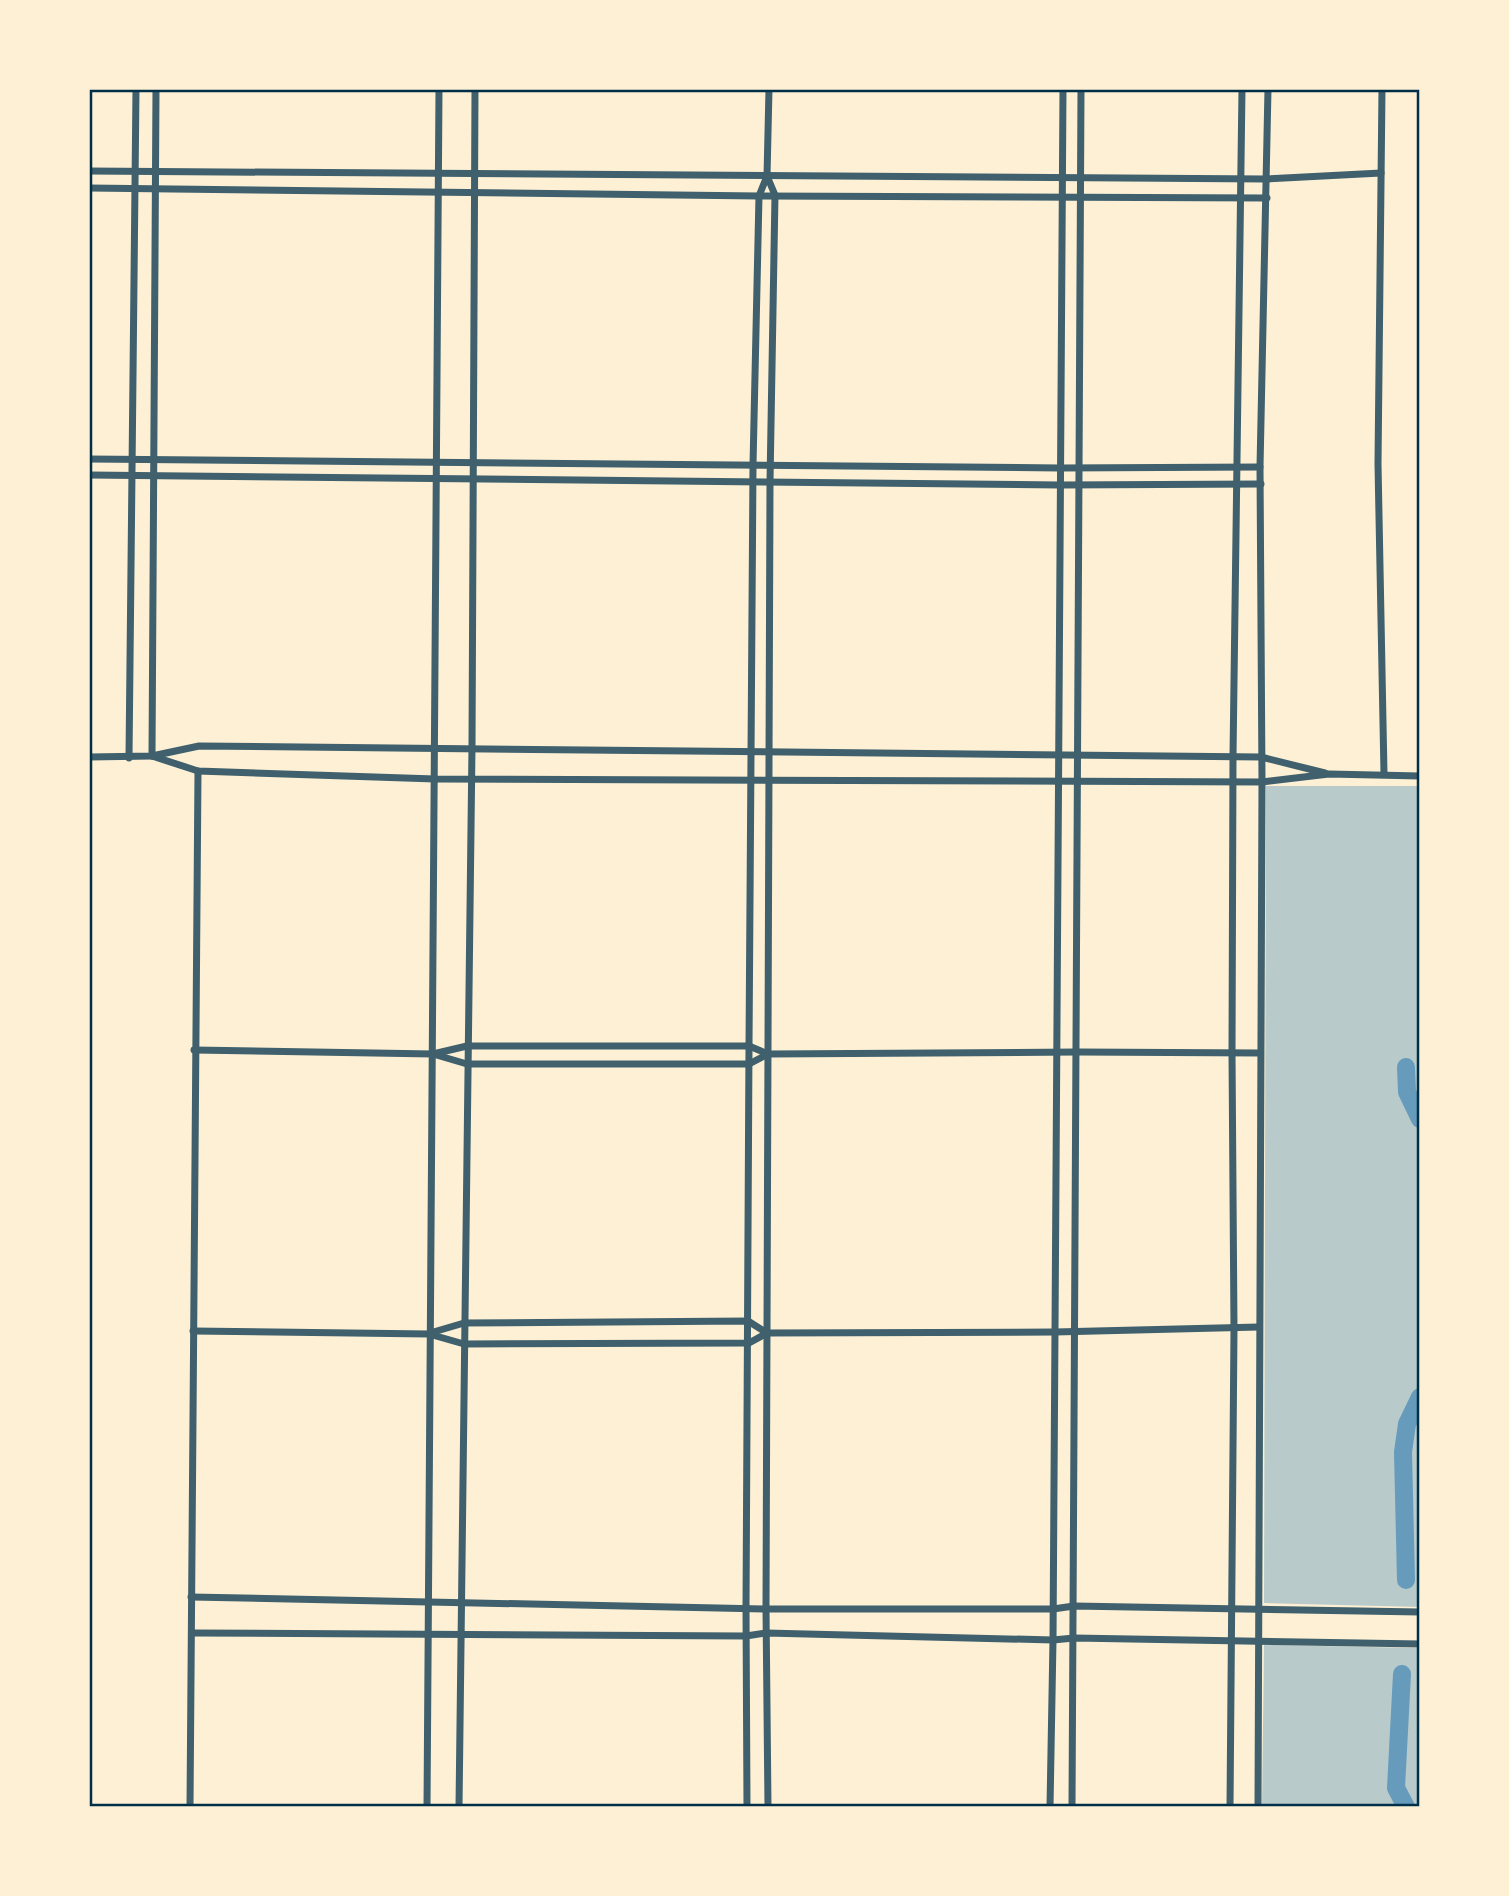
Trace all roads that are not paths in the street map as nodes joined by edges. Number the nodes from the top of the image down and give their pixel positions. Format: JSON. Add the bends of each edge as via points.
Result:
{"nodes":[{"id":1,"x":136,"y":89,"type":"edge"},
{"id":2,"x":156,"y":89,"type":"edge"},
{"id":3,"x":439,"y":89,"type":"edge"},
{"id":4,"x":475,"y":89,"type":"edge"},
{"id":5,"x":769,"y":89,"type":"edge"},
{"id":6,"x":1063,"y":89,"type":"edge"},
{"id":7,"x":1082,"y":89,"type":"edge"},
{"id":8,"x":1242,"y":89,"type":"edge"},
{"id":9,"x":1268,"y":89,"type":"edge"},
{"id":10,"x":1382,"y":89,"type":"edge"},
{"id":11,"x":89,"y":171,"type":"edge"},
{"id":12,"x":135,"y":172,"type":"junction"},
{"id":13,"x":155,"y":172,"type":"junction"},
{"id":14,"x":1381,"y":173,"type":"junction"},
{"id":15,"x":438,"y":174,"type":"junction"},
{"id":16,"x":475,"y":174,"type":"junction"},
{"id":17,"x":767,"y":176,"type":"junction"},
{"id":18,"x":1062,"y":178,"type":"junction"},
{"id":19,"x":1081,"y":178,"type":"junction"},
{"id":20,"x":1241,"y":179,"type":"junction"},
{"id":21,"x":1266,"y":179,"type":"junction"},
{"id":22,"x":89,"y":188,"type":"edge"},
{"id":23,"x":135,"y":189,"type":"junction"},
{"id":24,"x":155,"y":189,"type":"junction"},
{"id":25,"x":438,"y":191,"type":"junction"},
{"id":26,"x":475,"y":192,"type":"junction"},
{"id":27,"x":775,"y":195,"type":"junction"},
{"id":28,"x":759,"y":196,"type":"junction"},
{"id":29,"x":1062,"y":197,"type":"junction"},
{"id":30,"x":1081,"y":197,"type":"junction"},
{"id":31,"x":1241,"y":198,"type":"junction"},
{"id":32,"x":1267,"y":198,"type":"junction"},
{"id":33,"x":89,"y":459,"type":"edge"},
{"id":34,"x":134,"y":459,"type":"junction"},
{"id":35,"x":153,"y":459,"type":"junction"},
{"id":36,"x":436,"y":462,"type":"junction"},
{"id":37,"x":474,"y":462,"type":"junction"},
{"id":38,"x":753,"y":465,"type":"junction"},
{"id":39,"x":771,"y":465,"type":"junction"},
{"id":40,"x":1236,"y":466,"type":"junction"},
{"id":41,"x":1260,"y":467,"type":"junction"},
{"id":42,"x":1060,"y":468,"type":"junction"},
{"id":43,"x":1080,"y":468,"type":"junction"},
{"id":44,"x":89,"y":475,"type":"edge"},
{"id":45,"x":133,"y":476,"type":"junction"},
{"id":46,"x":153,"y":476,"type":"junction"},
{"id":47,"x":436,"y":479,"type":"junction"},
{"id":48,"x":474,"y":479,"type":"junction"},
{"id":49,"x":753,"y":482,"type":"junction"},
{"id":50,"x":771,"y":482,"type":"junction"},
{"id":51,"x":1236,"y":484,"type":"junction"},
{"id":52,"x":1261,"y":484,"type":"junction"},
{"id":53,"x":1060,"y":485,"type":"junction"},
{"id":54,"x":1080,"y":485,"type":"junction"},
{"id":55,"x":435,"y":746,"type":"junction"},
{"id":56,"x":472,"y":747,"type":"junction"},
{"id":57,"x":751,"y":751,"type":"junction"},
{"id":58,"x":769,"y":751,"type":"junction"},
{"id":59,"x":1058,"y":755,"type":"junction"},
{"id":60,"x":1079,"y":755,"type":"junction"},
{"id":61,"x":152,"y":756,"type":"junction"},
{"id":62,"x":1234,"y":756,"type":"junction"},
{"id":63,"x":89,"y":757,"type":"edge"},
{"id":64,"x":1261,"y":757,"type":"junction"},
{"id":65,"x":129,"y":758,"type":"junction"},
{"id":66,"x":198,"y":771,"type":"junction"},
{"id":67,"x":1329,"y":774,"type":"junction"},
{"id":68,"x":1384,"y":774,"type":"junction"},
{"id":69,"x":1420,"y":776,"type":"edge"},
{"id":70,"x":435,"y":779,"type":"junction"},
{"id":71,"x":472,"y":779,"type":"junction"},
{"id":72,"x":751,"y":780,"type":"junction"},
{"id":73,"x":769,"y":780,"type":"junction"},
{"id":74,"x":1058,"y":782,"type":"junction"},
{"id":75,"x":1079,"y":782,"type":"junction"},
{"id":76,"x":1234,"y":782,"type":"junction"},
{"id":77,"x":1262,"y":782,"type":"junction"},
{"id":78,"x":467,"y":1046,"type":"junction"},
{"id":79,"x":749,"y":1046,"type":"junction"},
{"id":80,"x":194,"y":1050,"type":"junction"},
{"id":81,"x":1056,"y":1052,"type":"junction"},
{"id":82,"x":1078,"y":1052,"type":"junction"},
{"id":83,"x":1259,"y":1053,"type":"junction"},
{"id":84,"x":768,"y":1054,"type":"junction"},
{"id":85,"x":1231,"y":1054,"type":"junction"},
{"id":86,"x":433,"y":1055,"type":"junction"},
{"id":87,"x":748,"y":1063,"type":"junction"},
{"id":88,"x":467,"y":1064,"type":"junction"},
{"id":89,"x":748,"y":1321,"type":"junction"},
{"id":90,"x":464,"y":1323,"type":"junction"},
{"id":91,"x":1259,"y":1327,"type":"junction"},
{"id":92,"x":1234,"y":1329,"type":"junction"},
{"id":93,"x":192,"y":1331,"type":"junction"},
{"id":94,"x":1076,"y":1331,"type":"junction"},
{"id":95,"x":1055,"y":1332,"type":"junction"},
{"id":96,"x":767,"y":1333,"type":"junction"},
{"id":97,"x":429,"y":1334,"type":"junction"},
{"id":98,"x":748,"y":1343,"type":"junction"},
{"id":99,"x":464,"y":1344,"type":"junction"},
{"id":100,"x":191,"y":1597,"type":"junction"},
{"id":101,"x":428,"y":1602,"type":"junction"},
{"id":102,"x":460,"y":1602,"type":"junction"},
{"id":103,"x":1074,"y":1606,"type":"junction"},
{"id":104,"x":746,"y":1608,"type":"junction"},
{"id":105,"x":1231,"y":1608,"type":"junction"},
{"id":106,"x":1259,"y":1608,"type":"junction"},
{"id":107,"x":766,"y":1609,"type":"junction"},
{"id":108,"x":1053,"y":1609,"type":"junction"},
{"id":109,"x":1420,"y":1612,"type":"edge"},
{"id":110,"x":193,"y":1633,"type":"junction"},
{"id":111,"x":766,"y":1633,"type":"junction"},
{"id":112,"x":428,"y":1635,"type":"junction"},
{"id":113,"x":460,"y":1635,"type":"junction"},
{"id":114,"x":746,"y":1636,"type":"junction"},
{"id":115,"x":1074,"y":1638,"type":"junction"},
{"id":116,"x":1053,"y":1640,"type":"junction"},
{"id":117,"x":1232,"y":1640,"type":"junction"},
{"id":118,"x":1259,"y":1640,"type":"junction"},
{"id":119,"x":1420,"y":1644,"type":"edge"},
{"id":120,"x":190,"y":1807,"type":"edge"},
{"id":121,"x":427,"y":1807,"type":"edge"},
{"id":122,"x":459,"y":1807,"type":"edge"},
{"id":123,"x":747,"y":1807,"type":"edge"},
{"id":124,"x":768,"y":1807,"type":"edge"},
{"id":125,"x":1050,"y":1807,"type":"edge"},
{"id":126,"x":1072,"y":1807,"type":"edge"},
{"id":127,"x":1230,"y":1807,"type":"edge"},
{"id":128,"x":1258,"y":1807,"type":"edge"}],
"edges":[{"from":1,"to":12,"type":"street"},
{"from":2,"to":13,"type":"street"},
{"from":3,"to":15,"type":"street"},
{"from":4,"to":16,"type":"street"},
{"from":5,"to":17,"type":"street"},
{"from":6,"to":18,"type":"street"},
{"from":7,"to":19,"type":"street"},
{"from":8,"to":20,"type":"street"},
{"from":9,"to":21,"type":"street"},
{"from":10,"to":14,"type":"street"},
{"from":11,"to":12,"type":"street"},
{"from":12,"to":13,"type":"street"},
{"from":12,"to":23,"type":"street"},
{"from":13,"to":15,"type":"street"},
{"from":13,"to":24,"type":"street"},
{"from":14,"to":21,"type":"street"},
{"from":14,"to":68,"type":"street","via":[[1378,464]]},
{"from":15,"to":16,"type":"street"},
{"from":15,"to":25,"type":"street"},
{"from":16,"to":17,"type":"street"},
{"from":16,"to":26,"type":"street"},
{"from":17,"to":18,"type":"street"},
{"from":17,"to":27,"type":"street"},
{"from":17,"to":28,"type":"street"},
{"from":18,"to":19,"type":"street"},
{"from":18,"to":29,"type":"street"},
{"from":19,"to":20,"type":"street"},
{"from":19,"to":30,"type":"street"},
{"from":20,"to":21,"type":"street"},
{"from":20,"to":31,"type":"street"},
{"from":21,"to":32,"type":"street"},
{"from":22,"to":23,"type":"street"},
{"from":23,"to":24,"type":"street"},
{"from":23,"to":34,"type":"street"},
{"from":24,"to":25,"type":"street"},
{"from":24,"to":35,"type":"street"},
{"from":25,"to":26,"type":"street"},
{"from":25,"to":36,"type":"street"},
{"from":26,"to":28,"type":"street"},
{"from":26,"to":37,"type":"street"},
{"from":27,"to":28,"type":"street"},
{"from":27,"to":29,"type":"street"},
{"from":27,"to":39,"type":"street"},
{"from":28,"to":38,"type":"street"},
{"from":29,"to":30,"type":"street"},
{"from":29,"to":42,"type":"street"},
{"from":30,"to":31,"type":"street"},
{"from":30,"to":43,"type":"street"},
{"from":31,"to":32,"type":"street"},
{"from":31,"to":40,"type":"street"},
{"from":32,"to":41,"type":"street"},
{"from":33,"to":34,"type":"street"},
{"from":34,"to":35,"type":"street"},
{"from":34,"to":45,"type":"street"},
{"from":35,"to":36,"type":"street"},
{"from":35,"to":46,"type":"street"},
{"from":36,"to":37,"type":"street"},
{"from":36,"to":47,"type":"street"},
{"from":37,"to":38,"type":"street"},
{"from":37,"to":48,"type":"street"},
{"from":38,"to":39,"type":"street"},
{"from":38,"to":49,"type":"street"},
{"from":39,"to":42,"type":"street"},
{"from":39,"to":50,"type":"street"},
{"from":40,"to":41,"type":"street"},
{"from":40,"to":43,"type":"street"},
{"from":40,"to":51,"type":"street"},
{"from":41,"to":52,"type":"street"},
{"from":42,"to":43,"type":"street"},
{"from":42,"to":53,"type":"street"},
{"from":43,"to":54,"type":"street"},
{"from":44,"to":45,"type":"street"},
{"from":45,"to":46,"type":"street"},
{"from":45,"to":65,"type":"street"},
{"from":46,"to":47,"type":"street"},
{"from":46,"to":61,"type":"street"},
{"from":47,"to":48,"type":"street"},
{"from":47,"to":55,"type":"street"},
{"from":48,"to":49,"type":"street"},
{"from":48,"to":56,"type":"street"},
{"from":49,"to":50,"type":"street"},
{"from":49,"to":57,"type":"street"},
{"from":50,"to":53,"type":"street"},
{"from":50,"to":58,"type":"street"},
{"from":51,"to":52,"type":"street"},
{"from":51,"to":54,"type":"street"},
{"from":51,"to":62,"type":"street"},
{"from":52,"to":64,"type":"street"},
{"from":53,"to":54,"type":"street"},
{"from":53,"to":59,"type":"street"},
{"from":54,"to":60,"type":"street"},
{"from":55,"to":56,"type":"street"},
{"from":55,"to":61,"type":"street","via":[[199,746]]},
{"from":55,"to":70,"type":"street"},
{"from":56,"to":57,"type":"street"},
{"from":56,"to":71,"type":"street"},
{"from":57,"to":58,"type":"street"},
{"from":57,"to":72,"type":"street"},
{"from":58,"to":59,"type":"street"},
{"from":58,"to":73,"type":"street"},
{"from":59,"to":60,"type":"street"},
{"from":59,"to":74,"type":"street"},
{"from":60,"to":62,"type":"street"},
{"from":60,"to":75,"type":"street"},
{"from":61,"to":65,"type":"street"},
{"from":61,"to":66,"type":"street"},
{"from":62,"to":64,"type":"street"},
{"from":62,"to":76,"type":"street"},
{"from":63,"to":65,"type":"street"},
{"from":64,"to":67,"type":"street"},
{"from":64,"to":77,"type":"street"},
{"from":66,"to":70,"type":"street"},
{"from":66,"to":80,"type":"street"},
{"from":67,"to":68,"type":"street"},
{"from":67,"to":77,"type":"street"},
{"from":68,"to":69,"type":"street"},
{"from":70,"to":71,"type":"street"},
{"from":70,"to":86,"type":"street"},
{"from":71,"to":72,"type":"street"},
{"from":71,"to":78,"type":"street"},
{"from":72,"to":73,"type":"street"},
{"from":72,"to":79,"type":"street"},
{"from":73,"to":74,"type":"street"},
{"from":73,"to":84,"type":"street"},
{"from":74,"to":75,"type":"street"},
{"from":74,"to":81,"type":"street"},
{"from":75,"to":76,"type":"street"},
{"from":75,"to":82,"type":"street"},
{"from":76,"to":77,"type":"street"},
{"from":76,"to":85,"type":"street"},
{"from":77,"to":83,"type":"street"},
{"from":78,"to":79,"type":"street"},
{"from":78,"to":86,"type":"street"},
{"from":78,"to":88,"type":"street"},
{"from":79,"to":84,"type":"street"},
{"from":79,"to":87,"type":"street"},
{"from":80,"to":86,"type":"street"},
{"from":80,"to":93,"type":"street"},
{"from":81,"to":82,"type":"street"},
{"from":81,"to":84,"type":"street"},
{"from":81,"to":95,"type":"street"},
{"from":82,"to":85,"type":"street"},
{"from":82,"to":94,"type":"street"},
{"from":83,"to":85,"type":"street"},
{"from":83,"to":91,"type":"street"},
{"from":84,"to":87,"type":"street"},
{"from":84,"to":96,"type":"street"},
{"from":85,"to":92,"type":"street"},
{"from":86,"to":88,"type":"street"},
{"from":86,"to":97,"type":"street"},
{"from":87,"to":88,"type":"street"},
{"from":87,"to":89,"type":"street"},
{"from":88,"to":90,"type":"street"},
{"from":89,"to":90,"type":"street"},
{"from":89,"to":96,"type":"street"},
{"from":89,"to":98,"type":"street"},
{"from":90,"to":97,"type":"street"},
{"from":90,"to":99,"type":"street"},
{"from":91,"to":92,"type":"street"},
{"from":91,"to":106,"type":"street"},
{"from":92,"to":94,"type":"street"},
{"from":92,"to":105,"type":"street"},
{"from":93,"to":97,"type":"street"},
{"from":93,"to":100,"type":"street"},
{"from":94,"to":95,"type":"street"},
{"from":94,"to":103,"type":"street"},
{"from":95,"to":96,"type":"street"},
{"from":95,"to":108,"type":"street"},
{"from":96,"to":98,"type":"street"},
{"from":96,"to":107,"type":"street"},
{"from":97,"to":99,"type":"street"},
{"from":97,"to":101,"type":"street"},
{"from":98,"to":99,"type":"street"},
{"from":98,"to":104,"type":"street"},
{"from":99,"to":102,"type":"street"},
{"from":100,"to":101,"type":"street"},
{"from":100,"to":110,"type":"street"},
{"from":101,"to":102,"type":"street"},
{"from":101,"to":112,"type":"street"},
{"from":102,"to":104,"type":"street"},
{"from":102,"to":113,"type":"street"},
{"from":103,"to":105,"type":"street"},
{"from":103,"to":108,"type":"street"},
{"from":103,"to":115,"type":"street"},
{"from":104,"to":107,"type":"street"},
{"from":104,"to":114,"type":"street"},
{"from":105,"to":106,"type":"street"},
{"from":105,"to":117,"type":"street"},
{"from":106,"to":109,"type":"street"},
{"from":106,"to":118,"type":"street"},
{"from":107,"to":108,"type":"street"},
{"from":107,"to":111,"type":"street"},
{"from":108,"to":116,"type":"street"},
{"from":110,"to":112,"type":"street"},
{"from":110,"to":120,"type":"street"},
{"from":111,"to":114,"type":"street"},
{"from":111,"to":116,"type":"street"},
{"from":111,"to":124,"type":"street"},
{"from":112,"to":113,"type":"street"},
{"from":112,"to":121,"type":"street"},
{"from":113,"to":114,"type":"street"},
{"from":113,"to":122,"type":"street"},
{"from":114,"to":123,"type":"street"},
{"from":115,"to":116,"type":"street"},
{"from":115,"to":117,"type":"street"},
{"from":115,"to":126,"type":"street"},
{"from":116,"to":125,"type":"street"},
{"from":117,"to":118,"type":"street"},
{"from":117,"to":127,"type":"street"},
{"from":118,"to":119,"type":"street"},
{"from":118,"to":128,"type":"street"}]}
